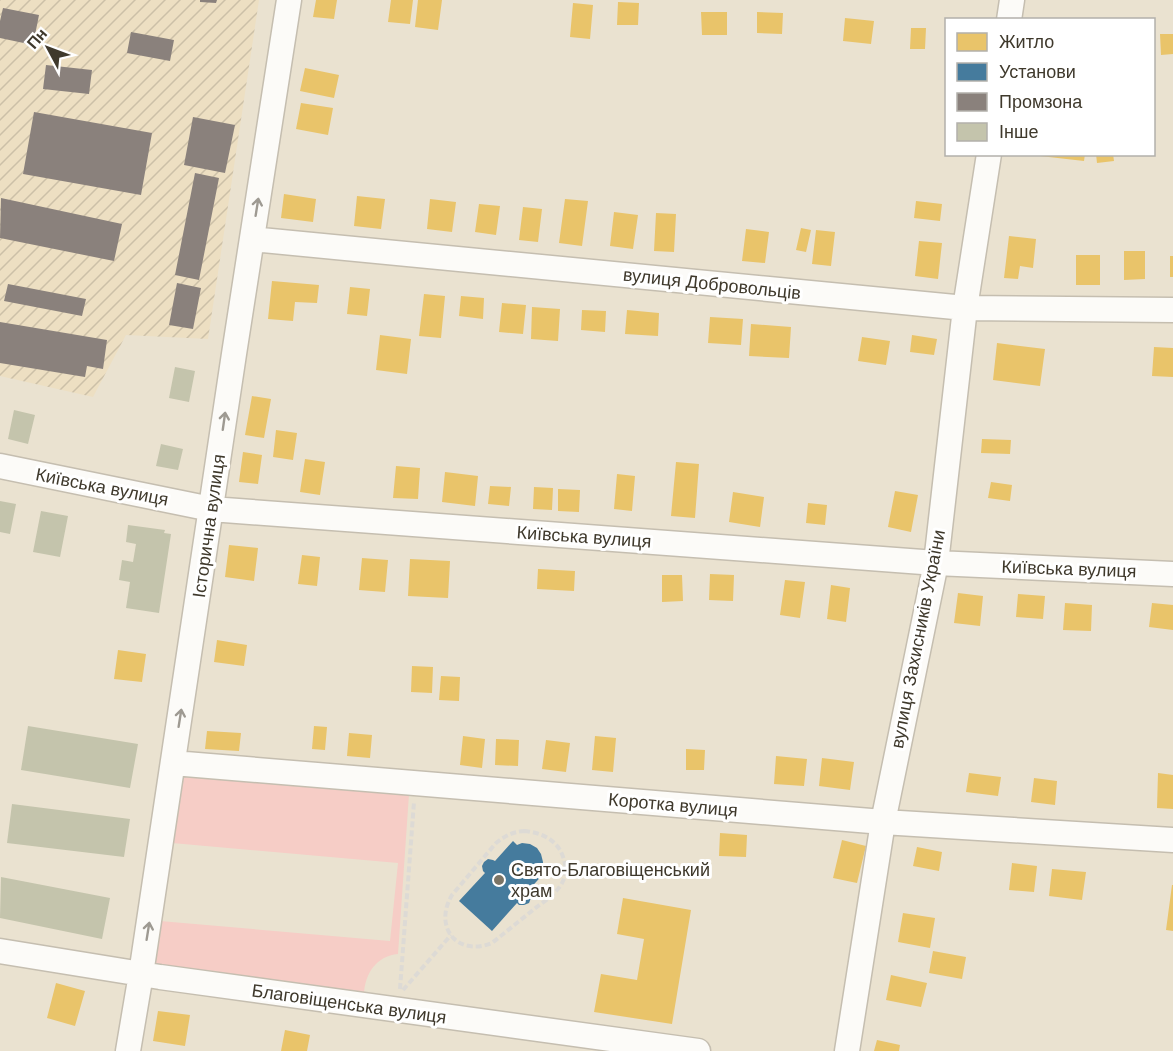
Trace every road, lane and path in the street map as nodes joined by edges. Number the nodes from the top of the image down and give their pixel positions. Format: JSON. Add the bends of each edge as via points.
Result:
{"nodes":[{"id":1,"x":289,"y":0,"type":"edge"},
{"id":2,"x":1012,"y":0,"type":"edge"},
{"id":3,"x":1009,"y":18,"type":"edge"},
{"id":4,"x":989,"y":156,"type":"edge"},
{"id":5,"x":252,"y":239,"type":"junction"},
{"id":6,"x":965,"y":308,"type":"junction"},
{"id":7,"x":1173,"y":310,"type":"edge"},
{"id":8,"x":0,"y":466,"type":"edge"},
{"id":9,"x":211,"y":509,"type":"junction"},
{"id":10,"x":936,"y":563,"type":"junction"},
{"id":11,"x":1173,"y":573,"type":"edge"},
{"id":12,"x":173,"y":763,"type":"junction"},
{"id":13,"x":415,"y":783,"type":"junction"},
{"id":14,"x":883,"y":822,"type":"junction"},
{"id":15,"x":1173,"y":840,"type":"edge"},
{"id":16,"x":451,"y":935,"type":"junction"},
{"id":17,"x":0,"y":951,"type":"edge"},
{"id":18,"x":141,"y":974,"type":"junction"},
{"id":19,"x":128,"y":1051,"type":"edge"},
{"id":20,"x":698,"y":1051,"type":"edge"},
{"id":21,"x":847,"y":1051,"type":"edge"}],
"edges":[{"from":5,"to":1,"type":"street","name":"Історична вулиця","one_way":true},
{"from":2,"to":3,"type":"street"},
{"from":4,"to":6,"type":"street","name":"вулиця Захисників України"},
{"from":5,"to":6,"type":"street","name":"вулиця Добровольців"},
{"from":9,"to":5,"type":"street","name":"Історична вулиця","one_way":true},
{"from":6,"to":7,"type":"street","name":"вулиця Добровольців"},
{"from":6,"to":10,"type":"street","name":"вулиця Захисників України"},
{"from":8,"to":9,"type":"street","name":"Київська вулиця"},
{"from":9,"to":10,"type":"street","name":"Київська вулиця"},
{"from":12,"to":9,"type":"street","name":"Історична вулиця","one_way":true},
{"from":10,"to":11,"type":"street","name":"Київська вулиця"},
{"from":10,"to":14,"type":"street","name":"вулиця Захисників України"},
{"from":12,"to":13,"type":"street","name":"Коротка вулиця"},
{"from":18,"to":12,"type":"street","name":"Історична вулиця","one_way":true},
{"from":13,"to":14,"type":"street","name":"Коротка вулиця"},
{"from":13,"to":16,"type":"path","via":[[400,993]]},
{"from":14,"to":15,"type":"street","name":"Коротка вулиця"},
{"from":14,"to":21,"type":"street","name":"вулиця Захисників України"},
{"from":16,"to":16,"type":"path","via":[[446,923],[447,904],[496,843],[513,832],[524,831],[534,831],[553,841],[566,869],[565,879],[553,894],[483,947],[464,945]]},
{"from":17,"to":18,"type":"street","name":"Благовіщенська вулиця"},
{"from":18,"to":19,"type":"street","name":"Історична вулиця"},
{"from":18,"to":20,"type":"street","name":"Благовіщенська вулиця"}]}
